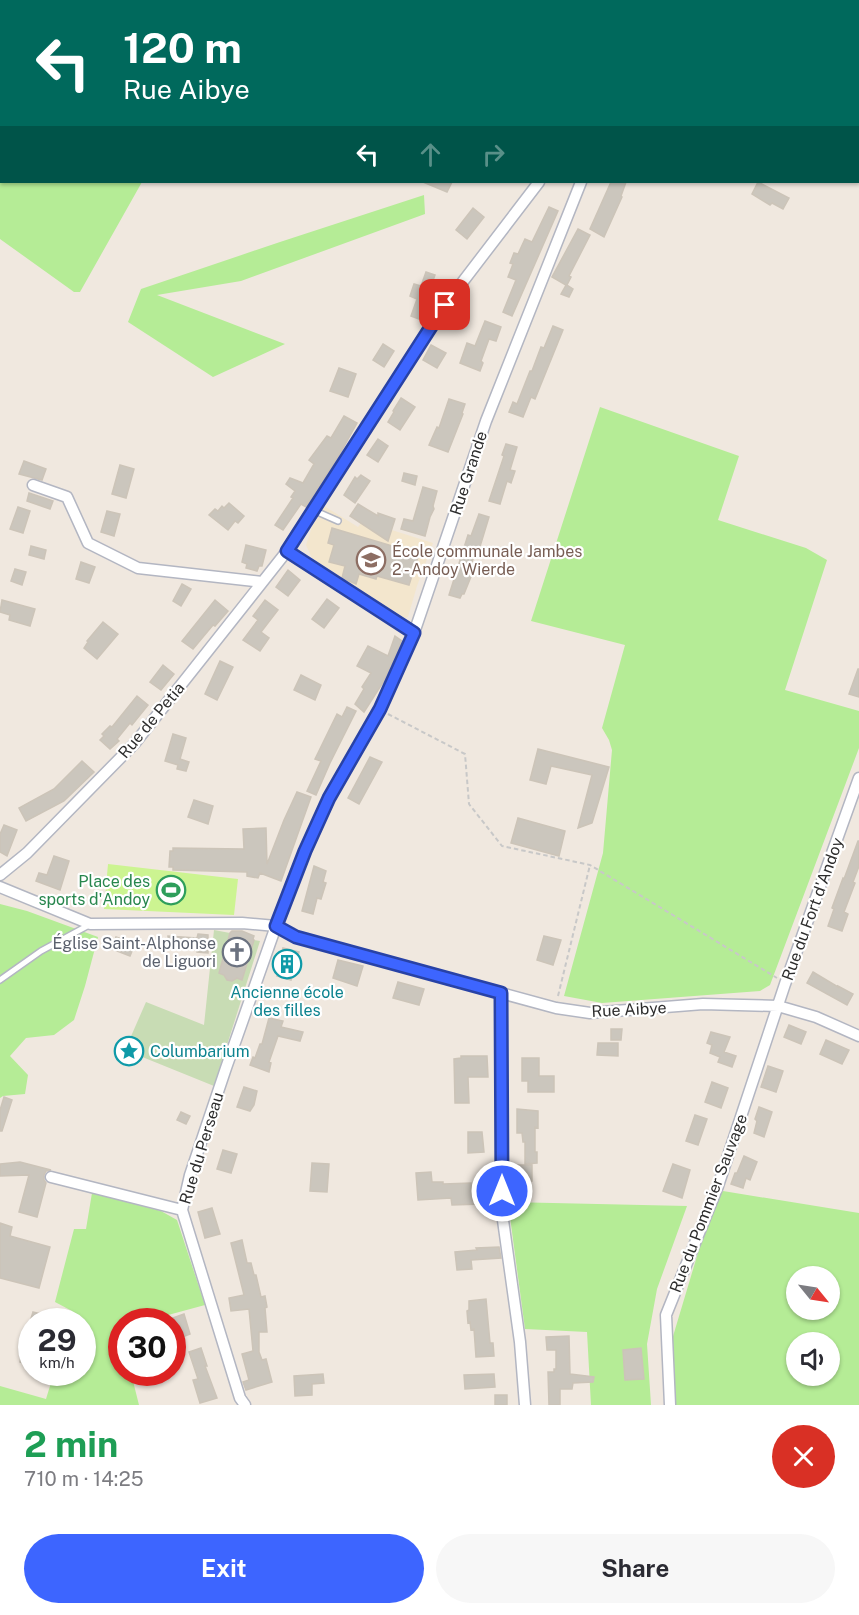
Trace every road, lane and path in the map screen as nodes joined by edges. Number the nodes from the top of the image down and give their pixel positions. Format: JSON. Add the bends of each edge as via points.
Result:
{"nodes":[{"id":1,"x":538,"y":183,"type":"edge"},
{"id":2,"x":581,"y":183,"type":"edge"},
{"id":3,"x":33,"y":484,"type":"dead end"},
{"id":4,"x":313,"y":510,"type":"junction"},
{"id":5,"x":338,"y":521,"type":"dead end"},
{"id":6,"x":287,"y":551,"type":"junction"},
{"id":7,"x":262,"y":582,"type":"junction"},
{"id":8,"x":414,"y":633,"type":"junction"},
{"id":9,"x":380,"y":709,"type":"junction"},
{"id":10,"x":859,"y":778,"type":"edge"},
{"id":11,"x":590,"y":865,"type":"junction"},
{"id":12,"x":0,"y":875,"type":"edge"},
{"id":13,"x":0,"y":887,"type":"edge"},
{"id":14,"x":90,"y":924,"type":"junction"},
{"id":15,"x":276,"y":926,"type":"junction"},
{"id":16,"x":0,"y":980,"type":"edge"},
{"id":17,"x":785,"y":984,"type":"junction"},
{"id":18,"x":501,"y":993,"type":"junction"},
{"id":19,"x":778,"y":1006,"type":"junction"},
{"id":20,"x":556,"y":1008,"type":"junction"},
{"id":21,"x":859,"y":1036,"type":"edge"},
{"id":22,"x":51,"y":1177,"type":"dead end"},
{"id":23,"x":182,"y":1210,"type":"junction"},
{"id":24,"x":245,"y":1405,"type":"edge"},
{"id":25,"x":525,"y":1405,"type":"edge"},
{"id":26,"x":670,"y":1405,"type":"edge"}],
"edges":[{"from":1,"to":4,"type":"street","name":"Rue de Petia","via":[[445,305]]},
{"from":2,"to":8,"type":"street","name":"Rue Grande","via":[[486,421]]},
{"from":3,"to":7,"type":"street","via":[[67,497],[88,543],[138,568]]},
{"from":4,"to":5,"type":"lane"},
{"from":4,"to":6,"type":"street","name":"Rue de Petia"},
{"from":6,"to":7,"type":"street","name":"Rue de Petia"},
{"from":6,"to":8,"type":"street"},
{"from":7,"to":12,"type":"street","name":"Rue de Petia","via":[[135,743],[27,853]]},
{"from":8,"to":9,"type":"street","name":"Rue Grande"},
{"from":9,"to":11,"type":"path","via":[[465,754],[469,804],[502,846]]},
{"from":9,"to":15,"type":"street","name":"Rue Grande","via":[[329,798]]},
{"from":10,"to":17,"type":"street","name":"Rue du Fort d'Andoy"},
{"from":11,"to":17,"type":"path"},
{"from":11,"to":20,"type":"path"},
{"from":13,"to":14,"type":"street"},
{"from":14,"to":15,"type":"street"},
{"from":14,"to":16,"type":"lane"},
{"from":15,"to":18,"type":"street","name":"Rue Aibye","via":[[296,937]]},
{"from":15,"to":23,"type":"street","name":"Rue du Perseau"},
{"from":17,"to":19,"type":"street","name":"Rue du Fort d'Andoy"},
{"from":18,"to":20,"type":"street","name":"Rue Aibye"},
{"from":18,"to":25,"type":"street","via":[[502,1213]]},
{"from":19,"to":20,"type":"street","name":"Rue Aibye","via":[[703,1005],[590,1013]]},
{"from":19,"to":21,"type":"street","name":"Rue Aibye"},
{"from":19,"to":26,"type":"street","name":"Rue du Pommier Sauvage","via":[[718,1186],[666,1315]]},
{"from":22,"to":23,"type":"street"},
{"from":23,"to":24,"type":"street","name":"Rue du Perseau"}]}
